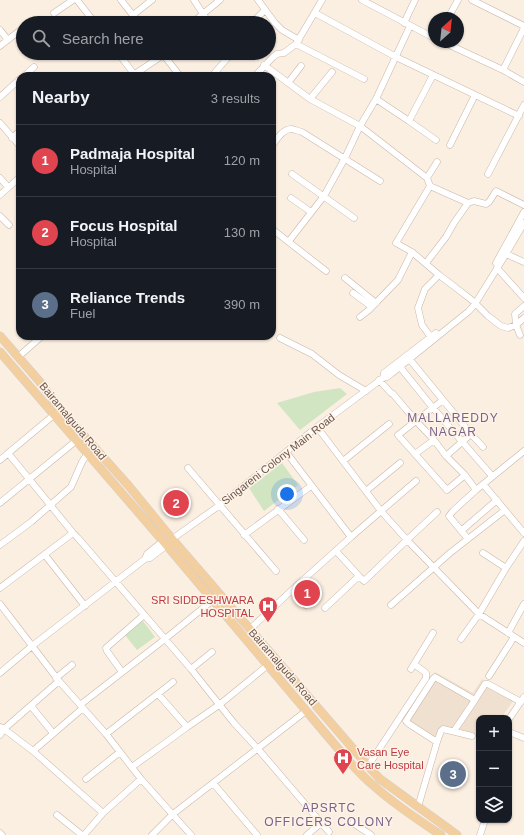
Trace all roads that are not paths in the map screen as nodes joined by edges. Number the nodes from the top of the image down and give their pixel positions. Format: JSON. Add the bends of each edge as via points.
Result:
{"nodes":[{"id":1,"x":73,"y":0,"type":"edge"},
{"id":2,"x":77,"y":0,"type":"edge"},
{"id":3,"x":121,"y":0,"type":"edge"},
{"id":4,"x":152,"y":0,"type":"edge"},
{"id":5,"x":194,"y":0,"type":"edge"},
{"id":6,"x":220,"y":0,"type":"edge"},
{"id":7,"x":258,"y":0,"type":"edge"},
{"id":8,"x":322,"y":0,"type":"edge"},
{"id":9,"x":362,"y":0,"type":"edge"},
{"id":10,"x":415,"y":0,"type":"edge"},
{"id":11,"x":458,"y":0,"type":"edge"},
{"id":12,"x":472,"y":0,"type":"edge"},
{"id":13,"x":372,"y":2,"type":"edge"},
{"id":14,"x":265,"y":10,"type":"junction"},
{"id":15,"x":451,"y":12,"type":"edge"},
{"id":16,"x":54,"y":13,"type":"dead end"},
{"id":17,"x":315,"y":13,"type":"junction"},
{"id":18,"x":203,"y":14,"type":"junction"},
{"id":19,"x":90,"y":16,"type":"edge"},
{"id":20,"x":133,"y":16,"type":"joint"},
{"id":21,"x":201,"y":16,"type":"edge"},
{"id":22,"x":259,"y":16,"type":"edge"},
{"id":23,"x":270,"y":16,"type":"edge"},
{"id":24,"x":404,"y":23,"type":"junction"},
{"id":25,"x":276,"y":24,"type":"edge"},
{"id":26,"x":410,"y":26,"type":"junction"},
{"id":27,"x":524,"y":27,"type":"edge"},
{"id":28,"x":0,"y":30,"type":"edge"},
{"id":29,"x":16,"y":34,"type":"edge"},
{"id":30,"x":428,"y":35,"type":"edge"},
{"id":31,"x":8,"y":40,"type":"junction"},
{"id":32,"x":298,"y":42,"type":"junction"},
{"id":33,"x":0,"y":46,"type":"edge"},
{"id":34,"x":456,"y":48,"type":"edge"},
{"id":35,"x":276,"y":55,"type":"edge"},
{"id":36,"x":396,"y":57,"type":"junction"},
{"id":37,"x":123,"y":60,"type":"edge"},
{"id":38,"x":154,"y":60,"type":"edge"},
{"id":39,"x":167,"y":60,"type":"edge"},
{"id":40,"x":226,"y":60,"type":"edge"},
{"id":41,"x":269,"y":60,"type":"edge"},
{"id":42,"x":264,"y":65,"type":"junction"},
{"id":43,"x":302,"y":66,"type":"dead end"},
{"id":44,"x":34,"y":67,"type":"dead end"},
{"id":45,"x":503,"y":70,"type":"junction"},
{"id":46,"x":28,"y":72,"type":"edge"},
{"id":47,"x":131,"y":72,"type":"edge"},
{"id":48,"x":137,"y":72,"type":"edge"},
{"id":49,"x":177,"y":72,"type":"edge"},
{"id":50,"x":215,"y":72,"type":"edge"},
{"id":51,"x":258,"y":72,"type":"edge"},
{"id":52,"x":273,"y":72,"type":"edge"},
{"id":53,"x":332,"y":72,"type":"dead end"},
{"id":54,"x":276,"y":74,"type":"edge"},
{"id":55,"x":433,"y":75,"type":"junction"},
{"id":56,"x":364,"y":79,"type":"dead end"},
{"id":57,"x":524,"y":82,"type":"edge"},
{"id":58,"x":16,"y":83,"type":"edge"},
{"id":59,"x":288,"y":83,"type":"junction"},
{"id":60,"x":475,"y":95,"type":"junction"},
{"id":61,"x":0,"y":97,"type":"edge"},
{"id":62,"x":310,"y":99,"type":"junction"},
{"id":63,"x":376,"y":99,"type":"junction"},
{"id":64,"x":524,"y":105,"type":"edge"},
{"id":65,"x":519,"y":116,"type":"junction"},
{"id":66,"x":409,"y":121,"type":"junction"},
{"id":67,"x":0,"y":123,"type":"edge"},
{"id":68,"x":360,"y":126,"type":"junction"},
{"id":69,"x":16,"y":134,"type":"edge"},
{"id":70,"x":278,"y":137,"type":"joint"},
{"id":71,"x":12,"y":138,"type":"junction"},
{"id":72,"x":276,"y":140,"type":"edge"},
{"id":73,"x":436,"y":140,"type":"dead end"},
{"id":74,"x":16,"y":142,"type":"edge"},
{"id":75,"x":450,"y":145,"type":"dead end"},
{"id":76,"x":345,"y":158,"type":"junction"},
{"id":77,"x":437,"y":162,"type":"dead end"},
{"id":78,"x":292,"y":174,"type":"dead end"},
{"id":79,"x":488,"y":174,"type":"dead end"},
{"id":80,"x":0,"y":178,"type":"edge"},
{"id":81,"x":427,"y":178,"type":"junction"},
{"id":82,"x":16,"y":180,"type":"edge"},
{"id":83,"x":380,"y":181,"type":"dead end"},
{"id":84,"x":430,"y":186,"type":"junction"},
{"id":85,"x":8,"y":187,"type":"junction"},
{"id":86,"x":0,"y":195,"type":"edge"},
{"id":87,"x":324,"y":196,"type":"junction"},
{"id":88,"x":291,"y":198,"type":"dead end"},
{"id":89,"x":468,"y":203,"type":"junction"},
{"id":90,"x":524,"y":205,"type":"edge"},
{"id":91,"x":311,"y":212,"type":"junction"},
{"id":92,"x":524,"y":213,"type":"edge"},
{"id":93,"x":0,"y":216,"type":"edge"},
{"id":94,"x":354,"y":218,"type":"dead end"},
{"id":95,"x":524,"y":223,"type":"edge"},
{"id":96,"x":9,"y":226,"type":"dead end"},
{"id":97,"x":276,"y":232,"type":"edge"},
{"id":98,"x":514,"y":235,"type":"junction"},
{"id":99,"x":288,"y":241,"type":"junction"},
{"id":100,"x":412,"y":252,"type":"junction"},
{"id":101,"x":506,"y":254,"type":"junction"},
{"id":102,"x":524,"y":262,"type":"edge"},
{"id":103,"x":426,"y":263,"type":"junction"},
{"id":104,"x":497,"y":268,"type":"junction"},
{"id":105,"x":326,"y":271,"type":"dead end"},
{"id":106,"x":439,"y":276,"type":"junction"},
{"id":107,"x":345,"y":278,"type":"dead end"},
{"id":108,"x":353,"y":293,"type":"dead end"},
{"id":109,"x":524,"y":298,"type":"edge"},
{"id":110,"x":474,"y":302,"type":"junction"},
{"id":111,"x":374,"y":305,"type":"junction"},
{"id":112,"x":524,"y":306,"type":"edge"},
{"id":113,"x":360,"y":317,"type":"dead end"},
{"id":114,"x":524,"y":318,"type":"edge"},
{"id":115,"x":516,"y":326,"type":"junction"},
{"id":116,"x":520,"y":335,"type":"dead end"},
{"id":117,"x":0,"y":336,"type":"edge"},
{"id":118,"x":280,"y":338,"type":"dead end"},
{"id":119,"x":432,"y":339,"type":"junction"},
{"id":120,"x":37,"y":340,"type":"edge"},
{"id":121,"x":0,"y":352,"type":"edge"},
{"id":122,"x":18,"y":357,"type":"junction"},
{"id":123,"x":408,"y":358,"type":"junction"},
{"id":124,"x":400,"y":367,"type":"junction"},
{"id":125,"x":381,"y":379,"type":"junction"},
{"id":126,"x":366,"y":391,"type":"junction"},
{"id":127,"x":443,"y":400,"type":"junction"},
{"id":128,"x":433,"y":408,"type":"junction"},
{"id":129,"x":55,"y":414,"type":"junction"},
{"id":130,"x":416,"y":420,"type":"junction"},
{"id":131,"x":389,"y":424,"type":"dead end"},
{"id":132,"x":317,"y":427,"type":"junction"},
{"id":133,"x":471,"y":434,"type":"junction"},
{"id":134,"x":77,"y":440,"type":"junction"},
{"id":135,"x":434,"y":440,"type":"junction"},
{"id":136,"x":462,"y":442,"type":"junction"},
{"id":137,"x":483,"y":447,"type":"dead end"},
{"id":138,"x":286,"y":452,"type":"junction"},
{"id":139,"x":8,"y":453,"type":"junction"},
{"id":140,"x":88,"y":453,"type":"junction"},
{"id":141,"x":415,"y":454,"type":"junction"},
{"id":142,"x":523,"y":455,"type":"edge"},
{"id":143,"x":446,"y":456,"type":"junction"},
{"id":144,"x":0,"y":460,"type":"edge"},
{"id":145,"x":343,"y":461,"type":"junction"},
{"id":146,"x":400,"y":463,"type":"dead end"},
{"id":147,"x":188,"y":468,"type":"dead end"},
{"id":148,"x":465,"y":475,"type":"junction"},
{"id":149,"x":492,"y":476,"type":"junction"},
{"id":150,"x":29,"y":479,"type":"junction"},
{"id":151,"x":416,"y":481,"type":"dead end"},
{"id":152,"x":483,"y":484,"type":"junction"},
{"id":153,"x":311,"y":486,"type":"junction"},
{"id":154,"x":476,"y":490,"type":"junction"},
{"id":155,"x":366,"y":491,"type":"junction"},
{"id":156,"x":497,"y":500,"type":"junction"},
{"id":157,"x":0,"y":503,"type":"edge"},
{"id":158,"x":220,"y":504,"type":"junction"},
{"id":159,"x":51,"y":506,"type":"junction"},
{"id":160,"x":278,"y":510,"type":"junction"},
{"id":161,"x":505,"y":510,"type":"junction"},
{"id":162,"x":381,"y":511,"type":"junction"},
{"id":163,"x":437,"y":512,"type":"dead end"},
{"id":164,"x":461,"y":531,"type":"junction"},
{"id":165,"x":73,"y":533,"type":"junction"},
{"id":166,"x":524,"y":533,"type":"edge"},
{"id":167,"x":244,"y":535,"type":"junction"},
{"id":168,"x":351,"y":538,"type":"junction"},
{"id":169,"x":468,"y":539,"type":"junction"},
{"id":170,"x":304,"y":540,"type":"dead end"},
{"id":171,"x":407,"y":540,"type":"junction"},
{"id":172,"x":524,"y":541,"type":"edge"},
{"id":173,"x":167,"y":542,"type":"junction"},
{"id":174,"x":0,"y":546,"type":"edge"},
{"id":175,"x":336,"y":551,"type":"junction"},
{"id":176,"x":483,"y":553,"type":"dead end"},
{"id":177,"x":45,"y":555,"type":"junction"},
{"id":178,"x":434,"y":567,"type":"junction"},
{"id":179,"x":506,"y":568,"type":"junction"},
{"id":180,"x":276,"y":571,"type":"dead end"},
{"id":181,"x":359,"y":576,"type":"junction"},
{"id":182,"x":116,"y":582,"type":"junction"},
{"id":183,"x":0,"y":588,"type":"edge"},
{"id":184,"x":292,"y":590,"type":"junction"},
{"id":185,"x":213,"y":600,"type":"junction"},
{"id":186,"x":0,"y":604,"type":"edge"},
{"id":187,"x":524,"y":604,"type":"edge"},
{"id":188,"x":306,"y":605,"type":"dead end"},
{"id":189,"x":391,"y":605,"type":"dead end"},
{"id":190,"x":85,"y":606,"type":"junction"},
{"id":191,"x":325,"y":608,"type":"dead end"},
{"id":192,"x":479,"y":614,"type":"junction"},
{"id":193,"x":144,"y":615,"type":"junction"},
{"id":194,"x":250,"y":629,"type":"junction"},
{"id":195,"x":432,"y":633,"type":"dead end"},
{"id":196,"x":508,"y":633,"type":"junction"},
{"id":197,"x":514,"y":637,"type":"junction"},
{"id":198,"x":165,"y":639,"type":"junction"},
{"id":199,"x":461,"y":639,"type":"dead end"},
{"id":200,"x":524,"y":643,"type":"edge"},
{"id":201,"x":32,"y":646,"type":"junction"},
{"id":202,"x":212,"y":652,"type":"dead end"},
{"id":203,"x":72,"y":665,"type":"dead end"},
{"id":204,"x":268,"y":665,"type":"junction"},
{"id":205,"x":191,"y":669,"type":"junction"},
{"id":206,"x":122,"y":672,"type":"junction"},
{"id":207,"x":0,"y":673,"type":"edge"},
{"id":208,"x":489,"y":676,"type":"dead end"},
{"id":209,"x":57,"y":679,"type":"junction"},
{"id":210,"x":173,"y":682,"type":"dead end"},
{"id":211,"x":158,"y":694,"type":"junction"},
{"id":212,"x":475,"y":700,"type":"junction"},
{"id":213,"x":522,"y":700,"type":"edge"},
{"id":214,"x":219,"y":705,"type":"junction"},
{"id":215,"x":31,"y":706,"type":"junction"},
{"id":216,"x":81,"y":707,"type":"junction"},
{"id":217,"x":306,"y":711,"type":"junction"},
{"id":218,"x":512,"y":715,"type":"edge"},
{"id":219,"x":186,"y":727,"type":"junction"},
{"id":220,"x":2,"y":728,"type":"edge"},
{"id":221,"x":454,"y":731,"type":"junction"},
{"id":222,"x":53,"y":733,"type":"junction"},
{"id":223,"x":512,"y":733,"type":"edge"},
{"id":224,"x":106,"y":734,"type":"junction"},
{"id":225,"x":0,"y":735,"type":"edge"},
{"id":226,"x":472,"y":736,"type":"dead end"},
{"id":227,"x":524,"y":738,"type":"edge"},
{"id":228,"x":437,"y":742,"type":"junction"},
{"id":229,"x":258,"y":749,"type":"junction"},
{"id":230,"x":33,"y":750,"type":"junction"},
{"id":231,"x":120,"y":752,"type":"junction"},
{"id":232,"x":368,"y":766,"type":"junction"},
{"id":233,"x":132,"y":767,"type":"junction"},
{"id":234,"x":378,"y":776,"type":"junction"},
{"id":235,"x":86,"y":779,"type":"dead end"},
{"id":236,"x":141,"y":779,"type":"junction"},
{"id":237,"x":213,"y":783,"type":"junction"},
{"id":238,"x":371,"y":784,"type":"junction"},
{"id":239,"x":418,"y":807,"type":"junction"},
{"id":240,"x":103,"y":813,"type":"junction"},
{"id":241,"x":173,"y":814,"type":"junction"},
{"id":242,"x":57,"y":815,"type":"dead end"},
{"id":243,"x":321,"y":823,"type":"junction"},
{"id":244,"x":353,"y":823,"type":"dead end"},
{"id":245,"x":484,"y":823,"type":"edge"},
{"id":246,"x":329,"y":832,"type":"dead end"},
{"id":247,"x":438,"y":834,"type":"edge"},
{"id":248,"x":83,"y":835,"type":"edge"},
{"id":249,"x":152,"y":835,"type":"edge"},
{"id":250,"x":191,"y":835,"type":"edge"},
{"id":251,"x":257,"y":835,"type":"edge"},
{"id":252,"x":306,"y":835,"type":"edge"},
{"id":253,"x":371,"y":835,"type":"edge"},
{"id":254,"x":457,"y":835,"type":"edge"},
{"id":255,"x":480,"y":835,"type":"edge"}],
"edges":[{"from":1,"to":16,"type":"street"},
{"from":2,"to":19,"type":"street"},
{"from":3,"to":20,"type":"street"},
{"from":4,"to":20,"type":"street"},
{"from":5,"to":18,"type":"street"},
{"from":6,"to":18,"type":"street"},
{"from":7,"to":14,"type":"street"},
{"from":8,"to":17,"type":"street"},
{"from":9,"to":13,"type":"street"},
{"from":10,"to":24,"type":"street"},
{"from":11,"to":15,"type":"street"},
{"from":12,"to":27,"type":"street"},
{"from":13,"to":24,"type":"street"},
{"from":14,"to":22,"type":"street"},
{"from":14,"to":23,"type":"street"},
{"from":17,"to":32,"type":"street"},
{"from":17,"to":36,"type":"street"},
{"from":18,"to":21,"type":"street"},
{"from":24,"to":26,"type":"street"},
{"from":25,"to":32,"type":"street"},
{"from":26,"to":30,"type":"street"},
{"from":26,"to":36,"type":"street"},
{"from":27,"to":45,"type":"street"},
{"from":28,"to":31,"type":"street"},
{"from":29,"to":31,"type":"street"},
{"from":31,"to":33,"type":"street"},
{"from":32,"to":35,"type":"street","via":[[284,53]]},
{"from":32,"to":56,"type":"street"},
{"from":34,"to":45,"type":"street"},
{"from":36,"to":55,"type":"street"},
{"from":36,"to":63,"type":"street"},
{"from":37,"to":47,"type":"street"},
{"from":38,"to":48,"type":"street"},
{"from":39,"to":49,"type":"street"},
{"from":40,"to":50,"type":"street"},
{"from":41,"to":42,"type":"street"},
{"from":42,"to":51,"type":"street"},
{"from":42,"to":52,"type":"street"},
{"from":43,"to":59,"type":"street"},
{"from":44,"to":46,"type":"street"},
{"from":45,"to":57,"type":"street"},
{"from":53,"to":62,"type":"street"},
{"from":54,"to":59,"type":"street"},
{"from":55,"to":60,"type":"street"},
{"from":55,"to":66,"type":"street"},
{"from":58,"to":61,"type":"street"},
{"from":59,"to":62,"type":"street"},
{"from":60,"to":65,"type":"street"},
{"from":60,"to":75,"type":"street"},
{"from":62,"to":68,"type":"street"},
{"from":63,"to":66,"type":"street"},
{"from":63,"to":68,"type":"street"},
{"from":64,"to":65,"type":"street"},
{"from":65,"to":79,"type":"street"},
{"from":66,"to":73,"type":"street"},
{"from":67,"to":71,"type":"street"},
{"from":68,"to":76,"type":"street"},
{"from":68,"to":81,"type":"street"},
{"from":69,"to":71,"type":"street"},
{"from":70,"to":72,"type":"street"},
{"from":70,"to":76,"type":"street","via":[[287,130],[302,132]]},
{"from":71,"to":74,"type":"street"},
{"from":76,"to":83,"type":"street"},
{"from":76,"to":87,"type":"street"},
{"from":77,"to":81,"type":"street"},
{"from":78,"to":87,"type":"street"},
{"from":80,"to":85,"type":"street"},
{"from":81,"to":84,"type":"street"},
{"from":82,"to":85,"type":"street"},
{"from":84,"to":89,"type":"street"},
{"from":84,"to":100,"type":"street","via":[[396,242]]},
{"from":85,"to":86,"type":"street"},
{"from":87,"to":91,"type":"street"},
{"from":87,"to":94,"type":"street"},
{"from":88,"to":91,"type":"street"},
{"from":89,"to":90,"type":"street","via":[[474,201],[486,204],[496,191]]},
{"from":89,"to":103,"type":"street"},
{"from":91,"to":99,"type":"street"},
{"from":92,"to":98,"type":"street","name":"Singareni Colony Main Road"},
{"from":93,"to":96,"type":"street"},
{"from":95,"to":98,"type":"street","name":"Singareni Colony Main Road"},
{"from":97,"to":99,"type":"street"},
{"from":98,"to":101,"type":"street","name":"Singareni Colony Main Road"},
{"from":98,"to":110,"type":"street","name":"Singareni Colony Main Road"},
{"from":99,"to":105,"type":"street"},
{"from":100,"to":103,"type":"street"},
{"from":100,"to":111,"type":"street","via":[[398,280]]},
{"from":101,"to":102,"type":"street"},
{"from":101,"to":104,"type":"street","name":"Singareni Colony Main Road"},
{"from":103,"to":106,"type":"street"},
{"from":104,"to":109,"type":"street"},
{"from":104,"to":110,"type":"street","name":"Singareni Colony Main Road"},
{"from":106,"to":110,"type":"street"},
{"from":106,"to":119,"type":"street","via":[[425,289],[418,308],[422,325]]},
{"from":107,"to":111,"type":"street"},
{"from":108,"to":111,"type":"street"},
{"from":110,"to":115,"type":"street","via":[[501,326]]},
{"from":110,"to":119,"type":"street","name":"Singareni Colony Main Road","via":[[469,311]]},
{"from":111,"to":113,"type":"street"},
{"from":112,"to":115,"type":"street","via":[[515,314]]},
{"from":114,"to":115,"type":"street"},
{"from":115,"to":116,"type":"street"},
{"from":117,"to":122,"type":"main road","name":"Bairamalguda Road"},
{"from":118,"to":126,"type":"street","via":[[312,354],[339,375]]},
{"from":119,"to":123,"type":"street","name":"Singareni Colony Main Road"},
{"from":120,"to":122,"type":"street"},
{"from":121,"to":129,"type":"main road","name":"Bairamalguda Road"},
{"from":122,"to":173,"type":"main road","name":"Bairamalguda Road","via":[[60,409],[128,485]]},
{"from":123,"to":124,"type":"street","name":"Singareni Colony Main Road"},
{"from":123,"to":125,"type":"street","name":"Singareni Colony Main Road","via":[[384,373]]},
{"from":123,"to":127,"type":"street"},
{"from":124,"to":125,"type":"street","name":"Singareni Colony Main Road"},
{"from":124,"to":128,"type":"street"},
{"from":125,"to":126,"type":"street","name":"Singareni Colony Main Road"},
{"from":125,"to":130,"type":"street"},
{"from":126,"to":132,"type":"street","name":"Singareni Colony Main Road"},
{"from":127,"to":128,"type":"street"},
{"from":127,"to":133,"type":"street"},
{"from":128,"to":130,"type":"street"},
{"from":128,"to":136,"type":"street"},
{"from":129,"to":134,"type":"main road","name":"Bairamalguda Road"},
{"from":129,"to":139,"type":"street"},
{"from":130,"to":135,"type":"street"},
{"from":130,"to":141,"type":"street","via":[[398,435]]},
{"from":131,"to":145,"type":"street"},
{"from":132,"to":138,"type":"street","name":"Singareni Colony Main Road"},
{"from":132,"to":145,"type":"street"},
{"from":133,"to":136,"type":"street"},
{"from":133,"to":137,"type":"street"},
{"from":134,"to":140,"type":"main road","name":"Bairamalguda Road"},
{"from":134,"to":150,"type":"street"},
{"from":135,"to":141,"type":"street"},
{"from":135,"to":143,"type":"street"},
{"from":136,"to":143,"type":"street"},
{"from":136,"to":149,"type":"street"},
{"from":138,"to":153,"type":"street"},
{"from":138,"to":158,"type":"street","name":"Singareni Colony Main Road"},
{"from":139,"to":144,"type":"street"},
{"from":139,"to":150,"type":"street"},
{"from":140,"to":159,"type":"street","via":[[71,487]]},
{"from":140,"to":173,"type":"main road","name":"Bairamalguda Road"},
{"from":141,"to":148,"type":"street","via":[[447,490]]},
{"from":142,"to":149,"type":"street"},
{"from":143,"to":148,"type":"street"},
{"from":145,"to":155,"type":"street"},
{"from":146,"to":155,"type":"street"},
{"from":147,"to":158,"type":"street"},
{"from":148,"to":154,"type":"street"},
{"from":149,"to":152,"type":"street"},
{"from":150,"to":157,"type":"street"},
{"from":150,"to":159,"type":"street"},
{"from":151,"to":162,"type":"street"},
{"from":152,"to":154,"type":"street"},
{"from":152,"to":156,"type":"street"},
{"from":153,"to":160,"type":"street"},
{"from":153,"to":168,"type":"street"},
{"from":154,"to":164,"type":"street","via":[[448,516]]},
{"from":155,"to":162,"type":"street"},
{"from":156,"to":161,"type":"street"},
{"from":156,"to":164,"type":"street"},
{"from":158,"to":167,"type":"street"},
{"from":158,"to":173,"type":"street","name":"Singareni Colony Main Road"},
{"from":159,"to":165,"type":"street"},
{"from":159,"to":174,"type":"street"},
{"from":160,"to":167,"type":"street"},
{"from":160,"to":170,"type":"street"},
{"from":161,"to":166,"type":"street"},
{"from":161,"to":169,"type":"street"},
{"from":162,"to":168,"type":"street"},
{"from":162,"to":171,"type":"street"},
{"from":163,"to":171,"type":"street"},
{"from":164,"to":169,"type":"street"},
{"from":165,"to":177,"type":"street"},
{"from":165,"to":182,"type":"street"},
{"from":167,"to":180,"type":"street"},
{"from":168,"to":175,"type":"street"},
{"from":169,"to":178,"type":"street"},
{"from":171,"to":178,"type":"street"},
{"from":171,"to":181,"type":"street","via":[[364,581]]},
{"from":172,"to":179,"type":"street"},
{"from":173,"to":182,"type":"street","name":"Singareni Colony Main Road","via":[[150,558]]},
{"from":173,"to":185,"type":"main road","name":"Bairamalguda Road"},
{"from":173,"to":194,"type":"main road","name":"Bairamalguda Road"},
{"from":175,"to":181,"type":"street"},
{"from":175,"to":184,"type":"street"},
{"from":176,"to":179,"type":"street"},
{"from":177,"to":183,"type":"street"},
{"from":177,"to":190,"type":"street"},
{"from":178,"to":189,"type":"street"},
{"from":178,"to":192,"type":"street"},
{"from":179,"to":192,"type":"street"},
{"from":181,"to":191,"type":"street"},
{"from":182,"to":190,"type":"street","name":"Singareni Colony Main Road"},
{"from":182,"to":193,"type":"street"},
{"from":184,"to":188,"type":"street"},
{"from":184,"to":194,"type":"street"},
{"from":185,"to":198,"type":"street"},
{"from":185,"to":204,"type":"main road","name":"Bairamalguda Road"},
{"from":186,"to":201,"type":"street"},
{"from":187,"to":196,"type":"street"},
{"from":190,"to":201,"type":"street","name":"Singareni Colony Main Road"},
{"from":192,"to":196,"type":"street"},
{"from":192,"to":199,"type":"street"},
{"from":193,"to":198,"type":"street"},
{"from":193,"to":206,"type":"street","via":[[106,648]]},
{"from":194,"to":232,"type":"main road","name":"Bairamalguda Road"},
{"from":195,"to":232,"type":"street","via":[[413,666],[426,673],[426,678]]},
{"from":196,"to":197,"type":"street"},
{"from":197,"to":200,"type":"street"},
{"from":197,"to":208,"type":"street"},
{"from":198,"to":205,"type":"street"},
{"from":198,"to":206,"type":"street"},
{"from":201,"to":207,"type":"street","name":"Singareni Colony Main Road"},
{"from":201,"to":209,"type":"street"},
{"from":202,"to":205,"type":"street"},
{"from":203,"to":209,"type":"street"},
{"from":204,"to":214,"type":"street"},
{"from":204,"to":217,"type":"main road","name":"Bairamalguda Road"},
{"from":205,"to":214,"type":"street"},
{"from":206,"to":216,"type":"street"},
{"from":209,"to":215,"type":"street"},
{"from":209,"to":216,"type":"street"},
{"from":210,"to":211,"type":"street"},
{"from":211,"to":219,"type":"street"},
{"from":211,"to":224,"type":"street"},
{"from":212,"to":213,"type":"street","via":[[485,684]]},
{"from":212,"to":221,"type":"street"},
{"from":212,"to":228,"type":"street","via":[[434,678],[406,721]]},
{"from":213,"to":218,"type":"street"},
{"from":214,"to":219,"type":"street"},
{"from":214,"to":229,"type":"street"},
{"from":215,"to":220,"type":"street"},
{"from":215,"to":222,"type":"street"},
{"from":216,"to":222,"type":"street"},
{"from":216,"to":224,"type":"street"},
{"from":217,"to":229,"type":"street"},
{"from":217,"to":238,"type":"main road","name":"Bairamalguda Road"},
{"from":219,"to":233,"type":"street"},
{"from":220,"to":225,"type":"street"},
{"from":220,"to":230,"type":"street"},
{"from":221,"to":226,"type":"street"},
{"from":221,"to":228,"type":"street","via":[[442,729]]},
{"from":222,"to":230,"type":"street"},
{"from":223,"to":227,"type":"street"},
{"from":224,"to":231,"type":"street"},
{"from":228,"to":239,"type":"street"},
{"from":229,"to":237,"type":"street"},
{"from":229,"to":243,"type":"street"},
{"from":230,"to":240,"type":"street"},
{"from":231,"to":233,"type":"street"},
{"from":231,"to":235,"type":"street"},
{"from":232,"to":234,"type":"main road","name":"Bairamalguda Road"},
{"from":233,"to":236,"type":"street"},
{"from":234,"to":238,"type":"main road"},
{"from":234,"to":239,"type":"main road","name":"Bairamalguda Road"},
{"from":236,"to":240,"type":"street"},
{"from":236,"to":241,"type":"street"},
{"from":237,"to":241,"type":"street"},
{"from":237,"to":251,"type":"street"},
{"from":238,"to":247,"type":"main road","name":"Bairamalguda Road"},
{"from":239,"to":254,"type":"main road","name":"Bairamalguda Road"},
{"from":240,"to":248,"type":"street"},
{"from":241,"to":249,"type":"street"},
{"from":241,"to":250,"type":"street"},
{"from":242,"to":248,"type":"street"},
{"from":243,"to":246,"type":"street"},
{"from":243,"to":252,"type":"street"},
{"from":244,"to":253,"type":"street"},
{"from":245,"to":255,"type":"street"}]}
